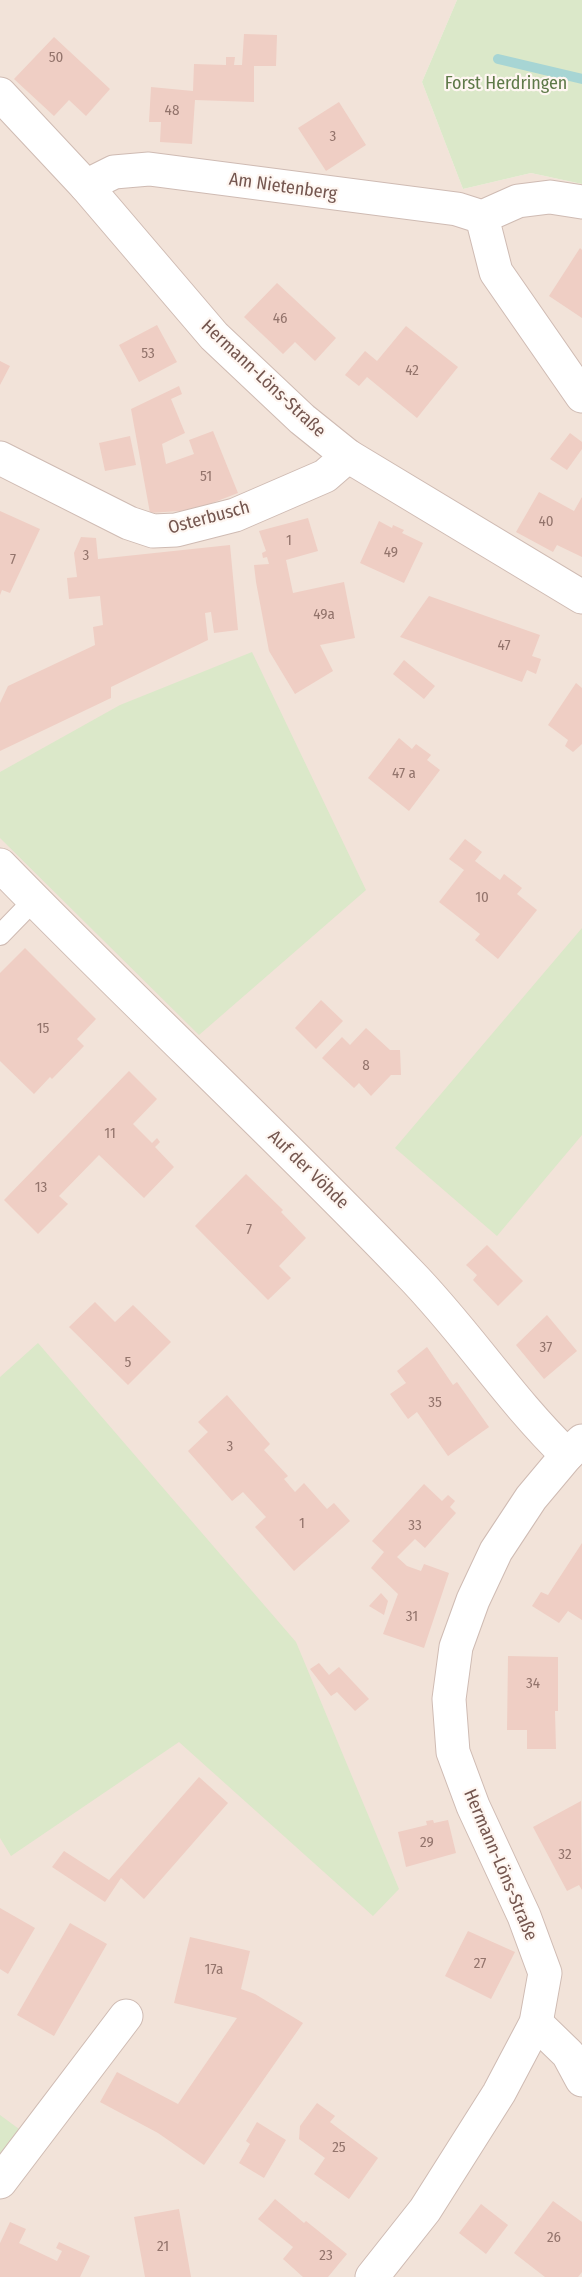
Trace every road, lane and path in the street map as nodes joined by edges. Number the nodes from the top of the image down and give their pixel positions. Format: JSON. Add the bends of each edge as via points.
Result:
{"nodes":[{"id":1,"x":0,"y":94,"type":"edge"},
{"id":2,"x":86,"y":186,"type":"junction"},
{"id":3,"x":582,"y":202,"type":"edge"},
{"id":4,"x":482,"y":217,"type":"junction"},
{"id":5,"x":582,"y":396,"type":"edge"},
{"id":6,"x":348,"y":456,"type":"junction"},
{"id":7,"x":0,"y":458,"type":"edge"},
{"id":8,"x":582,"y":597,"type":"edge"},
{"id":9,"x":0,"y":865,"type":"edge"},
{"id":10,"x":34,"y":900,"type":"junction"},
{"id":11,"x":0,"y":935,"type":"edge"},
{"id":12,"x":577,"y":1454,"type":"edge"},
{"id":13,"x":126,"y":2016,"type":"dead end"},
{"id":14,"x":536,"y":2023,"type":"junction"},
{"id":15,"x":582,"y":2080,"type":"edge"},
{"id":16,"x":0,"y":2182,"type":"edge"},
{"id":17,"x":372,"y":2277,"type":"edge"}],
"edges":[{"from":1,"to":2,"type":"street","name":"Hermann-Löns-Straße"},
{"from":2,"to":4,"type":"street","name":"Am Nietenberg","via":[[114,172],[149,169],[457,209]]},
{"from":2,"to":6,"type":"street","name":"Hermann-Löns-Straße","via":[[214,336],[302,419]]},
{"from":3,"to":4,"type":"street","via":[[550,197],[518,201]]},
{"from":4,"to":5,"type":"street","via":[[496,272]]},
{"from":6,"to":7,"type":"street","name":"Osterbusch","via":[[325,476],[234,515],[176,530],[153,531],[129,523]]},
{"from":6,"to":8,"type":"street","name":"Hermann-Löns-Straße"},
{"from":9,"to":10,"type":"street","name":"Auf der Vöhde"},
{"from":10,"to":11,"type":"lane"},
{"from":10,"to":12,"type":"street","name":"Auf der Vöhde","via":[[330,1190],[437,1301],[542,1431]]},
{"from":12,"to":14,"type":"street","name":"Hermann-Löns-Straße","via":[[531,1498],[496,1551],[456,1647],[449,1700],[453,1752],[545,1973]]},
{"from":13,"to":16,"type":"street"},
{"from":14,"to":15,"type":"street","via":[[568,2054]]},
{"from":14,"to":17,"type":"street","name":"Hermann-Löns-Straße","via":[[500,2093],[425,2210]]}]}
